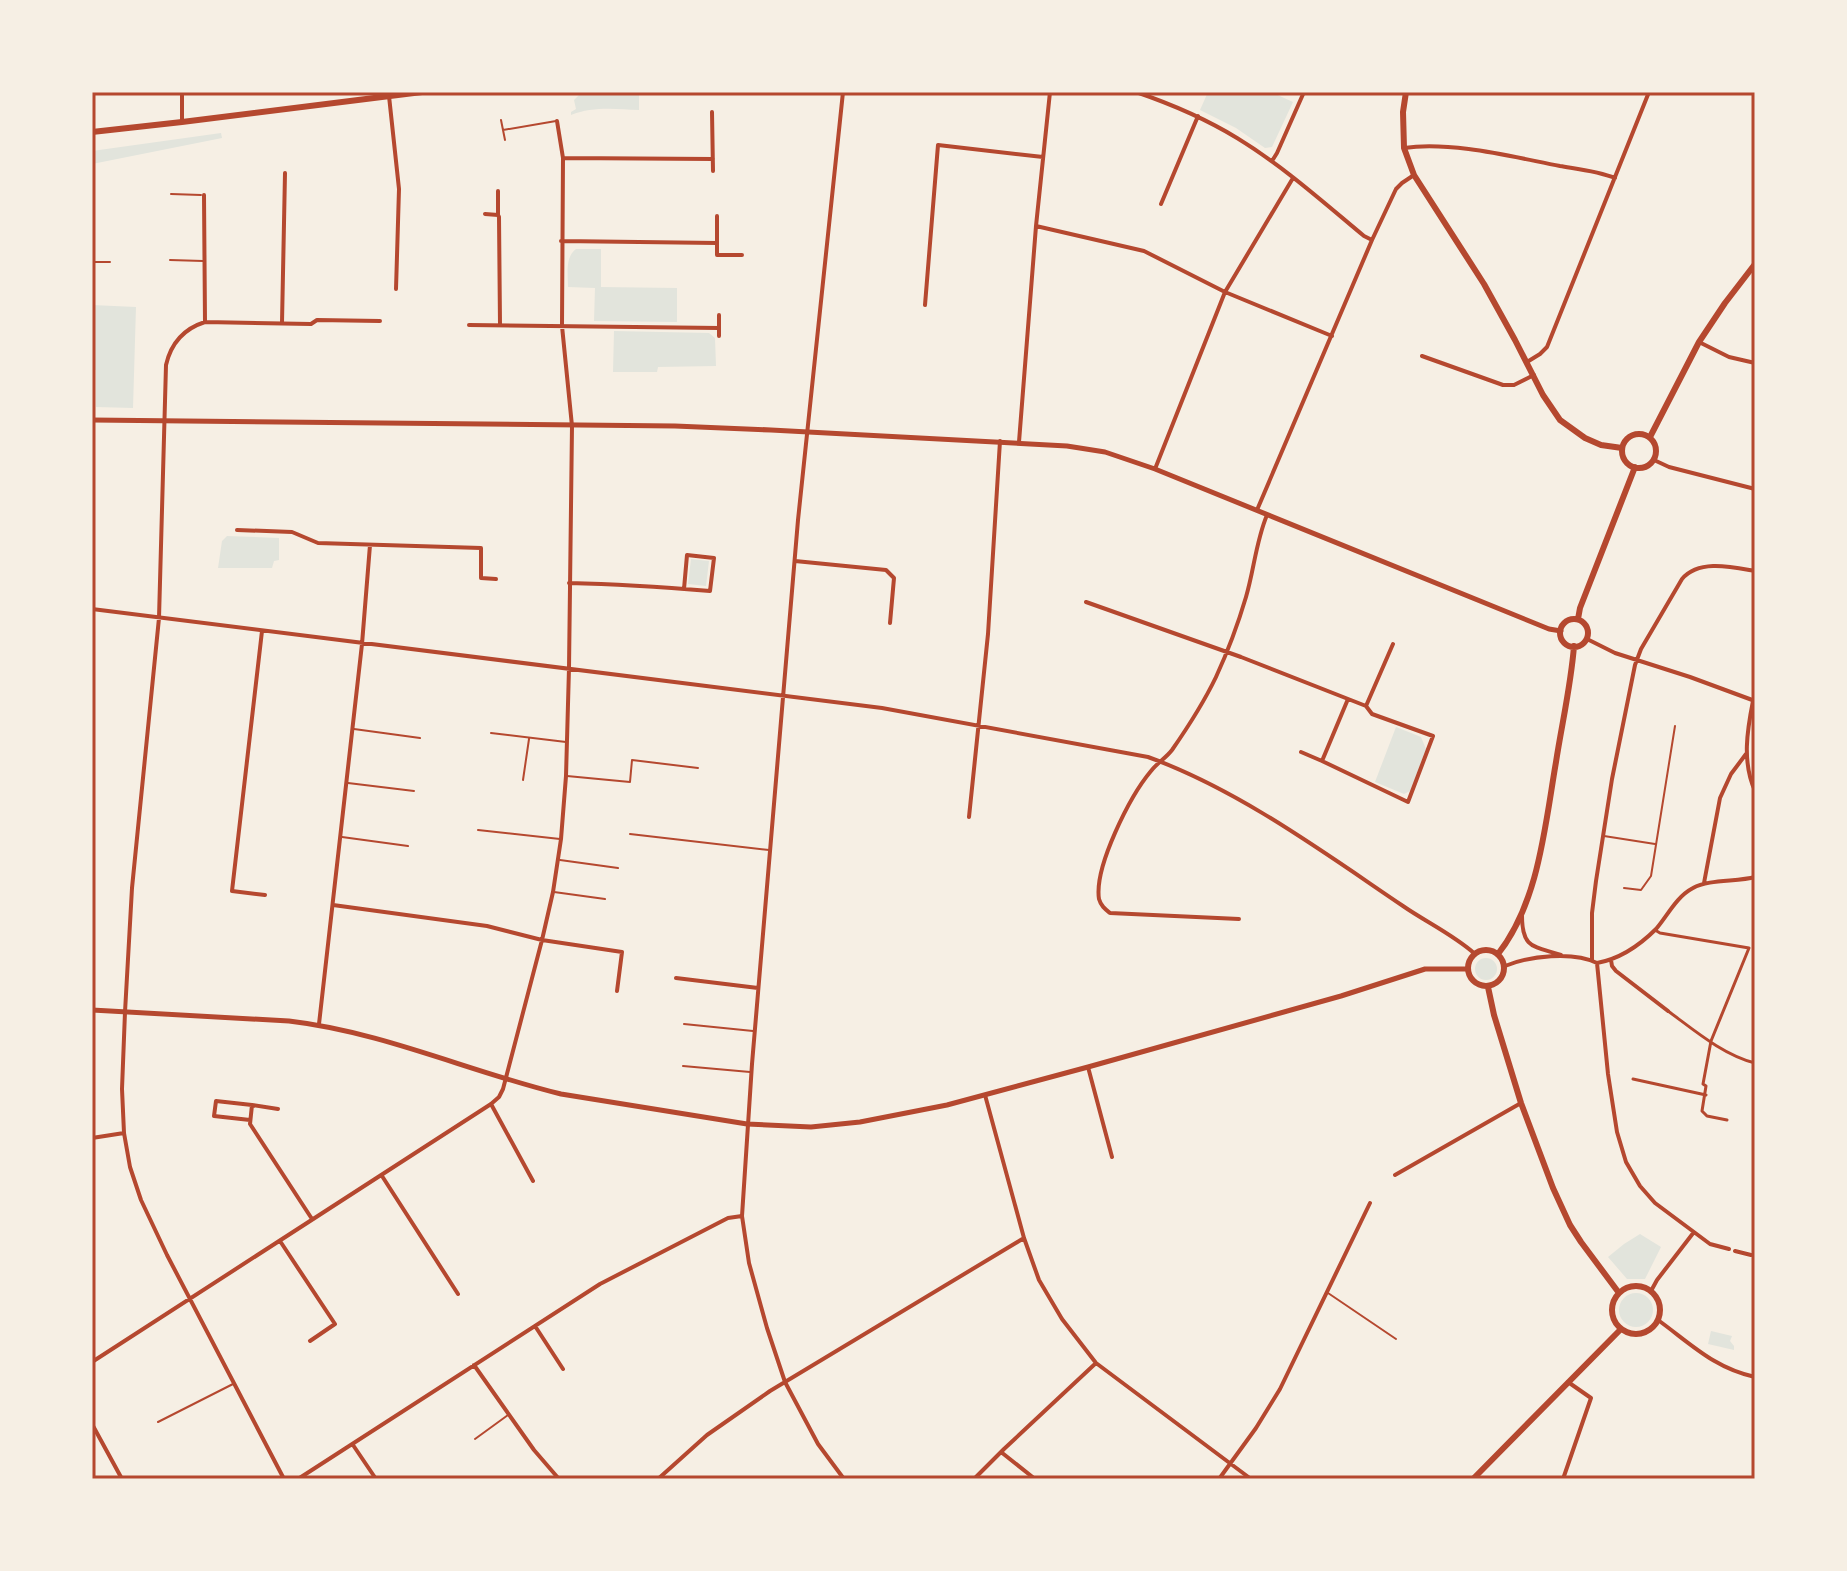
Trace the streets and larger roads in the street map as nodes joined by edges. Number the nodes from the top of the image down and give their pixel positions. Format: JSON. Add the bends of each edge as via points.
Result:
{"nodes":[{"id":1,"x":182,"y":92,"type":"edge"},
{"id":2,"x":422,"y":92,"type":"edge"},
{"id":3,"x":843,"y":92,"type":"edge"},
{"id":4,"x":1050,"y":92,"type":"edge"},
{"id":5,"x":1136,"y":92,"type":"edge"},
{"id":6,"x":1304,"y":92,"type":"edge"},
{"id":7,"x":1406,"y":92,"type":"edge"},
{"id":8,"x":1649,"y":92,"type":"edge"},
{"id":9,"x":389,"y":96,"type":"junction"},
{"id":10,"x":712,"y":112,"type":"dead end"},
{"id":11,"x":1198,"y":116,"type":"junction"},
{"id":12,"x":557,"y":121,"type":"road end"},
{"id":13,"x":182,"y":122,"type":"junction"},
{"id":14,"x":92,"y":132,"type":"edge"},
{"id":15,"x":1404,"y":148,"type":"junction"},
{"id":16,"x":1043,"y":157,"type":"junction"},
{"id":17,"x":563,"y":158,"type":"junction"},
{"id":18,"x":713,"y":159,"type":"junction"},
{"id":19,"x":1272,"y":161,"type":"junction"},
{"id":20,"x":713,"y":171,"type":"dead end"},
{"id":21,"x":285,"y":173,"type":"dead end"},
{"id":22,"x":1414,"y":175,"type":"junction"},
{"id":23,"x":1293,"y":178,"type":"junction"},
{"id":24,"x":1615,"y":178,"type":"junction"},
{"id":25,"x":498,"y":191,"type":"dead end"},
{"id":26,"x":204,"y":195,"type":"road end"},
{"id":27,"x":1161,"y":204,"type":"dead end"},
{"id":28,"x":485,"y":214,"type":"dead end"},
{"id":29,"x":498,"y":215,"type":"junction"},
{"id":30,"x":717,"y":216,"type":"dead end"},
{"id":31,"x":1036,"y":226,"type":"junction"},
{"id":32,"x":1372,"y":240,"type":"junction"},
{"id":33,"x":561,"y":241,"type":"junction"},
{"id":34,"x":717,"y":243,"type":"junction"},
{"id":35,"x":742,"y":255,"type":"dead end"},
{"id":36,"x":1755,"y":264,"type":"edge"},
{"id":37,"x":396,"y":289,"type":"dead end"},
{"id":38,"x":1225,"y":292,"type":"junction"},
{"id":39,"x":925,"y":305,"type":"dead end"},
{"id":40,"x":719,"y":315,"type":"dead end"},
{"id":41,"x":380,"y":321,"type":"dead end"},
{"id":42,"x":205,"y":322,"type":"junction"},
{"id":43,"x":282,"y":323,"type":"junction"},
{"id":44,"x":469,"y":325,"type":"dead end"},
{"id":45,"x":500,"y":325,"type":"junction"},
{"id":46,"x":562,"y":326,"type":"junction"},
{"id":47,"x":719,"y":328,"type":"junction"},
{"id":48,"x":719,"y":336,"type":"dead end"},
{"id":49,"x":1332,"y":336,"type":"junction"},
{"id":50,"x":1699,"y":342,"type":"junction"},
{"id":51,"x":1422,"y":356,"type":"dead end"},
{"id":52,"x":1527,"y":362,"type":"junction"},
{"id":53,"x":1755,"y":363,"type":"edge"},
{"id":54,"x":1534,"y":375,"type":"junction"},
{"id":55,"x":92,"y":420,"type":"edge"},
{"id":56,"x":164,"y":421,"type":"junction"},
{"id":57,"x":572,"y":426,"type":"junction"},
{"id":58,"x":807,"y":432,"type":"junction"},
{"id":59,"x":1650,"y":437,"type":"junction"},
{"id":60,"x":1000,"y":441,"type":"junction"},
{"id":61,"x":1019,"y":442,"type":"junction"},
{"id":62,"x":1622,"y":448,"type":"junction"},
{"id":63,"x":1654,"y":460,"type":"junction"},
{"id":64,"x":1635,"y":467,"type":"junction"},
{"id":65,"x":1155,"y":469,"type":"junction"},
{"id":66,"x":1755,"y":489,"type":"edge"},
{"id":67,"x":1257,"y":510,"type":"junction"},
{"id":68,"x":1267,"y":515,"type":"junction"},
{"id":69,"x":237,"y":530,"type":"dead end"},
{"id":70,"x":370,"y":545,"type":"junction"},
{"id":71,"x":795,"y":561,"type":"junction"},
{"id":72,"x":1755,"y":571,"type":"edge"},
{"id":73,"x":496,"y":579,"type":"dead end"},
{"id":74,"x":569,"y":583,"type":"junction"},
{"id":75,"x":684,"y":589,"type":"junction"},
{"id":76,"x":1086,"y":602,"type":"dead end"},
{"id":77,"x":92,"y":609,"type":"edge"},
{"id":78,"x":159,"y":618,"type":"junction"},
{"id":79,"x":1578,"y":619,"type":"junction"},
{"id":80,"x":890,"y":623,"type":"dead end"},
{"id":81,"x":262,"y":630,"type":"junction"},
{"id":82,"x":1561,"y":631,"type":"junction"},
{"id":83,"x":1587,"y":639,"type":"junction"},
{"id":84,"x":362,"y":644,"type":"junction"},
{"id":85,"x":1393,"y":644,"type":"dead end"},
{"id":86,"x":1574,"y":646,"type":"junction"},
{"id":87,"x":1227,"y":653,"type":"junction"},
{"id":88,"x":1637,"y":660,"type":"junction"},
{"id":89,"x":569,"y":668,"type":"junction"},
{"id":90,"x":783,"y":695,"type":"junction"},
{"id":91,"x":1348,"y":699,"type":"junction"},
{"id":92,"x":1754,"y":701,"type":"edge"},
{"id":93,"x":1366,"y":706,"type":"junction"},
{"id":94,"x":979,"y":725,"type":"junction"},
{"id":95,"x":1301,"y":752,"type":"dead end"},
{"id":96,"x":1746,"y":754,"type":"junction"},
{"id":97,"x":1322,"y":761,"type":"junction"},
{"id":98,"x":1161,"y":762,"type":"junction"},
{"id":99,"x":1755,"y":791,"type":"edge"},
{"id":100,"x":969,"y":817,"type":"dead end"},
{"id":101,"x":1755,"y":877,"type":"edge"},
{"id":102,"x":1704,"y":884,"type":"junction"},
{"id":103,"x":265,"y":895,"type":"dead end"},
{"id":104,"x":333,"y":905,"type":"junction"},
{"id":105,"x":1522,"y":915,"type":"junction"},
{"id":106,"x":1239,"y":919,"type":"dead end"},
{"id":107,"x":1655,"y":930,"type":"junction"},
{"id":108,"x":542,"y":940,"type":"junction"},
{"id":109,"x":1475,"y":954,"type":"junction"},
{"id":110,"x":1498,"y":954,"type":"junction"},
{"id":111,"x":1567,"y":957,"type":"junction"},
{"id":112,"x":1611,"y":960,"type":"junction"},
{"id":113,"x":1594,"y":962,"type":"junction"},
{"id":114,"x":1505,"y":966,"type":"junction"},
{"id":115,"x":1468,"y":969,"type":"junction"},
{"id":116,"x":676,"y":978,"type":"dead end"},
{"id":117,"x":1488,"y":987,"type":"junction"},
{"id":118,"x":758,"y":988,"type":"junction"},
{"id":119,"x":617,"y":991,"type":"dead end"},
{"id":120,"x":92,"y":1010,"type":"edge"},
{"id":121,"x":1668,"y":1011,"type":"joint"},
{"id":122,"x":125,"y":1012,"type":"junction"},
{"id":123,"x":319,"y":1024,"type":"junction"},
{"id":124,"x":1711,"y":1041,"type":"junction"},
{"id":125,"x":1755,"y":1063,"type":"edge"},
{"id":126,"x":1088,"y":1067,"type":"junction"},
{"id":127,"x":507,"y":1079,"type":"junction"},
{"id":128,"x":1633,"y":1079,"type":"dead end"},
{"id":129,"x":985,"y":1095,"type":"junction"},
{"id":130,"x":1706,"y":1095,"type":"junction"},
{"id":131,"x":1521,"y":1103,"type":"junction"},
{"id":132,"x":491,"y":1104,"type":"junction"},
{"id":133,"x":252,"y":1105,"type":"junction"},
{"id":134,"x":278,"y":1109,"type":"dead end"},
{"id":135,"x":250,"y":1120,"type":"junction"},
{"id":136,"x":1727,"y":1120,"type":"dead end"},
{"id":137,"x":747,"y":1124,"type":"junction"},
{"id":138,"x":124,"y":1133,"type":"junction"},
{"id":139,"x":92,"y":1138,"type":"edge"},
{"id":140,"x":1112,"y":1157,"type":"dead end"},
{"id":141,"x":1395,"y":1175,"type":"dead end"},
{"id":142,"x":382,"y":1176,"type":"junction"},
{"id":143,"x":533,"y":1181,"type":"dead end"},
{"id":144,"x":1370,"y":1203,"type":"dead end"},
{"id":145,"x":742,"y":1216,"type":"junction"},
{"id":146,"x":312,"y":1219,"type":"junction"},
{"id":147,"x":1694,"y":1232,"type":"junction"},
{"id":148,"x":1024,"y":1238,"type":"junction"},
{"id":149,"x":280,"y":1241,"type":"junction"},
{"id":150,"x":1729,"y":1249,"type":"dead end"},
{"id":151,"x":1735,"y":1251,"type":"dead end"},
{"id":152,"x":1751,"y":1255,"type":"dead end"},
{"id":153,"x":1651,"y":1291,"type":"junction"},
{"id":154,"x":1619,"y":1293,"type":"junction"},
{"id":155,"x":458,"y":1294,"type":"dead end"},
{"id":156,"x":191,"y":1299,"type":"junction"},
{"id":157,"x":1658,"y":1320,"type":"junction"},
{"id":158,"x":535,"y":1326,"type":"junction"},
{"id":159,"x":1621,"y":1329,"type":"junction"},
{"id":160,"x":310,"y":1341,"type":"dead end"},
{"id":161,"x":92,"y":1362,"type":"edge"},
{"id":162,"x":1096,"y":1363,"type":"junction"},
{"id":163,"x":474,"y":1365,"type":"junction"},
{"id":164,"x":563,"y":1369,"type":"dead end"},
{"id":165,"x":1755,"y":1377,"type":"edge"},
{"id":166,"x":785,"y":1382,"type":"junction"},
{"id":167,"x":1568,"y":1382,"type":"junction"},
{"id":168,"x":92,"y":1424,"type":"edge"},
{"id":169,"x":352,"y":1444,"type":"junction"},
{"id":170,"x":1001,"y":1452,"type":"junction"},
{"id":171,"x":1231,"y":1464,"type":"junction"},
{"id":172,"x":122,"y":1479,"type":"edge"},
{"id":173,"x":284,"y":1479,"type":"edge"},
{"id":174,"x":298,"y":1479,"type":"edge"},
{"id":175,"x":376,"y":1479,"type":"edge"},
{"id":176,"x":559,"y":1479,"type":"edge"},
{"id":177,"x":658,"y":1479,"type":"edge"},
{"id":178,"x":844,"y":1479,"type":"edge"},
{"id":179,"x":974,"y":1479,"type":"edge"},
{"id":180,"x":1035,"y":1479,"type":"edge"},
{"id":181,"x":1219,"y":1479,"type":"edge"},
{"id":182,"x":1251,"y":1479,"type":"edge"},
{"id":183,"x":1473,"y":1479,"type":"edge"},
{"id":184,"x":1563,"y":1479,"type":"edge"}],
"edges":[{"from":1,"to":13,"type":"street"},
{"from":2,"to":9,"type":"main road"},
{"from":3,"to":58,"type":"street"},
{"from":4,"to":16,"type":"street"},
{"from":5,"to":11,"type":"street"},
{"from":6,"to":19,"type":"street"},
{"from":7,"to":15,"type":"main road"},
{"from":8,"to":24,"type":"street"},
{"from":9,"to":13,"type":"main road"},
{"from":9,"to":37,"type":"street","via":[[399,189]]},
{"from":10,"to":18,"type":"street"},
{"from":11,"to":19,"type":"street"},
{"from":11,"to":27,"type":"street"},
{"from":12,"to":17,"type":"street"},
{"from":13,"to":14,"type":"main road"},
{"from":15,"to":22,"type":"main road"},
{"from":15,"to":24,"type":"street","via":[[1455,148]]},
{"from":16,"to":31,"type":"street"},
{"from":16,"to":39,"type":"street","via":[[938,145]]},
{"from":17,"to":18,"type":"street"},
{"from":17,"to":33,"type":"street"},
{"from":18,"to":20,"type":"street"},
{"from":19,"to":23,"type":"street"},
{"from":21,"to":43,"type":"street"},
{"from":22,"to":32,"type":"street","via":[[1396,189]]},
{"from":22,"to":52,"type":"main road"},
{"from":23,"to":32,"type":"street"},
{"from":23,"to":38,"type":"street"},
{"from":24,"to":52,"type":"street","via":[[1547,347]]},
{"from":25,"to":29,"type":"street"},
{"from":26,"to":42,"type":"street"},
{"from":28,"to":29,"type":"street"},
{"from":29,"to":45,"type":"street"},
{"from":30,"to":34,"type":"street"},
{"from":31,"to":38,"type":"street","via":[[1144,251]]},
{"from":31,"to":61,"type":"street"},
{"from":32,"to":49,"type":"street"},
{"from":33,"to":34,"type":"street"},
{"from":33,"to":46,"type":"street"},
{"from":34,"to":35,"type":"street","via":[[717,255]]},
{"from":36,"to":50,"type":"main road"},
{"from":38,"to":49,"type":"street"},
{"from":38,"to":65,"type":"street"},
{"from":40,"to":47,"type":"street"},
{"from":41,"to":43,"type":"street"},
{"from":42,"to":43,"type":"street"},
{"from":42,"to":56,"type":"street","via":[[183,332],[168,355]]},
{"from":44,"to":45,"type":"street"},
{"from":45,"to":46,"type":"street"},
{"from":46,"to":47,"type":"street"},
{"from":46,"to":57,"type":"street"},
{"from":47,"to":48,"type":"street"},
{"from":49,"to":67,"type":"street"},
{"from":50,"to":53,"type":"street"},
{"from":50,"to":59,"type":"main road"},
{"from":51,"to":54,"type":"street","via":[[1503,385]]},
{"from":52,"to":54,"type":"main road"},
{"from":54,"to":62,"type":"main road","via":[[1553,412],[1569,427],[1601,445]]},
{"from":55,"to":56,"type":"street"},
{"from":56,"to":57,"type":"street"},
{"from":56,"to":78,"type":"street"},
{"from":57,"to":58,"type":"street"},
{"from":57,"to":74,"type":"street"},
{"from":58,"to":60,"type":"street"},
{"from":58,"to":71,"type":"street"},
{"from":59,"to":62,"type":"main road","via":[[1632,435]]},
{"from":59,"to":63,"type":"main road"},
{"from":60,"to":61,"type":"street"},
{"from":60,"to":94,"type":"street"},
{"from":61,"to":65,"type":"street","via":[[1086,448]]},
{"from":62,"to":64,"type":"main road","via":[[1624,460]]},
{"from":63,"to":64,"type":"main road"},
{"from":63,"to":66,"type":"street"},
{"from":64,"to":79,"type":"main road"},
{"from":65,"to":67,"type":"street"},
{"from":67,"to":68,"type":"street"},
{"from":68,"to":82,"type":"street"},
{"from":68,"to":87,"type":"street"},
{"from":69,"to":70,"type":"street","via":[[292,532],[318,543]]},
{"from":70,"to":73,"type":"street","via":[[481,548],[481,578]]},
{"from":70,"to":84,"type":"street"},
{"from":71,"to":80,"type":"street","via":[[886,570],[894,578]]},
{"from":71,"to":90,"type":"street"},
{"from":72,"to":88,"type":"street","via":[[1714,566],[1689,571]]},
{"from":74,"to":75,"type":"street"},
{"from":74,"to":89,"type":"street"},
{"from":75,"to":75,"type":"street","via":[[687,555],[714,558],[710,591]]},
{"from":76,"to":87,"type":"street"},
{"from":77,"to":78,"type":"street"},
{"from":78,"to":81,"type":"street"},
{"from":78,"to":122,"type":"street"},
{"from":79,"to":82,"type":"main road","via":[[1565,623]]},
{"from":79,"to":83,"type":"main road","via":[[1587,627]]},
{"from":81,"to":84,"type":"street"},
{"from":81,"to":103,"type":"street","via":[[232,891]]},
{"from":82,"to":86,"type":"main road","via":[[1564,642]]},
{"from":83,"to":86,"type":"main road"},
{"from":83,"to":88,"type":"street"},
{"from":84,"to":89,"type":"street"},
{"from":84,"to":104,"type":"street"},
{"from":85,"to":93,"type":"street"},
{"from":86,"to":105,"type":"main road","via":[[1539,856]]},
{"from":87,"to":91,"type":"street"},
{"from":87,"to":98,"type":"street","via":[[1204,700]]},
{"from":88,"to":92,"type":"street"},
{"from":88,"to":113,"type":"street","via":[[1592,913]]},
{"from":89,"to":90,"type":"street"},
{"from":89,"to":108,"type":"street","via":[[561,839]]},
{"from":90,"to":94,"type":"street"},
{"from":90,"to":118,"type":"street"},
{"from":91,"to":93,"type":"street"},
{"from":91,"to":97,"type":"street"},
{"from":92,"to":96,"type":"street"},
{"from":93,"to":97,"type":"street","via":[[1372,714],[1433,736],[1408,802]]},
{"from":94,"to":98,"type":"street"},
{"from":94,"to":100,"type":"street"},
{"from":95,"to":97,"type":"street"},
{"from":96,"to":99,"type":"street"},
{"from":96,"to":102,"type":"street","via":[[1720,798]]},
{"from":98,"to":106,"type":"street","via":[[1136,795],[1108,849],[1099,898],[1103,907],[1121,914]]},
{"from":98,"to":109,"type":"street","via":[[1276,823]]},
{"from":101,"to":102,"type":"street"},
{"from":102,"to":107,"type":"street","via":[[1673,905]]},
{"from":104,"to":108,"type":"street","via":[[487,926]]},
{"from":104,"to":123,"type":"street"},
{"from":105,"to":110,"type":"main road"},
{"from":105,"to":111,"type":"street","via":[[1529,943]]},
{"from":107,"to":112,"type":"street"},
{"from":107,"to":124,"type":"street","via":[[1749,948]]},
{"from":108,"to":119,"type":"street","via":[[622,952]]},
{"from":108,"to":127,"type":"street"},
{"from":109,"to":110,"type":"main road"},
{"from":109,"to":115,"type":"main road"},
{"from":110,"to":114,"type":"main road"},
{"from":111,"to":113,"type":"street"},
{"from":111,"to":114,"type":"street","via":[[1525,959]]},
{"from":112,"to":113,"type":"street"},
{"from":112,"to":121,"type":"street","via":[[1616,971]]},
{"from":113,"to":147,"type":"street","via":[[1617,1132],[1626,1162],[1655,1203]]},
{"from":114,"to":117,"type":"main road","via":[[1503,978]]},
{"from":115,"to":117,"type":"main road","via":[[1473,981]]},
{"from":115,"to":126,"type":"street","via":[[1425,969]]},
{"from":116,"to":118,"type":"street"},
{"from":117,"to":131,"type":"main road"},
{"from":118,"to":137,"type":"street"},
{"from":120,"to":122,"type":"street"},
{"from":121,"to":124,"type":"street"},
{"from":122,"to":123,"type":"street"},
{"from":122,"to":138,"type":"street"},
{"from":123,"to":127,"type":"street"},
{"from":124,"to":125,"type":"street"},
{"from":124,"to":130,"type":"street","via":[[1703,1084]]},
{"from":126,"to":129,"type":"street"},
{"from":126,"to":140,"type":"street"},
{"from":127,"to":132,"type":"street"},
{"from":127,"to":137,"type":"street","via":[[561,1094]]},
{"from":128,"to":130,"type":"street"},
{"from":129,"to":137,"type":"street","via":[[860,1122],[811,1127]]},
{"from":129,"to":148,"type":"street"},
{"from":130,"to":136,"type":"street","via":[[1702,1111]]},
{"from":131,"to":141,"type":"street"},
{"from":131,"to":154,"type":"main road","via":[[1570,1225]]},
{"from":132,"to":142,"type":"street"},
{"from":132,"to":143,"type":"street"},
{"from":133,"to":134,"type":"street"},
{"from":133,"to":135,"type":"street"},
{"from":133,"to":135,"type":"street","via":[[216,1101],[214,1116]]},
{"from":135,"to":146,"type":"street"},
{"from":137,"to":145,"type":"street"},
{"from":138,"to":139,"type":"street"},
{"from":138,"to":156,"type":"street","via":[[141,1200]]},
{"from":142,"to":146,"type":"street"},
{"from":142,"to":155,"type":"street"},
{"from":144,"to":171,"type":"street","via":[[1280,1389]]},
{"from":145,"to":158,"type":"street","via":[[728,1218],[600,1284]]},
{"from":145,"to":166,"type":"street","via":[[749,1263]]},
{"from":146,"to":149,"type":"street"},
{"from":147,"to":150,"type":"street"},
{"from":147,"to":153,"type":"street"},
{"from":148,"to":162,"type":"street","via":[[1039,1280]]},
{"from":148,"to":166,"type":"street"},
{"from":149,"to":156,"type":"street"},
{"from":149,"to":160,"type":"street","via":[[335,1324]]},
{"from":151,"to":152,"type":"street"},
{"from":153,"to":154,"type":"main road","via":[[1631,1286]]},
{"from":153,"to":157,"type":"main road","via":[[1660,1304]]},
{"from":154,"to":159,"type":"main road","via":[[1612,1312]]},
{"from":156,"to":161,"type":"street"},
{"from":156,"to":173,"type":"street"},
{"from":157,"to":159,"type":"main road","via":[[1638,1334]]},
{"from":157,"to":165,"type":"street","via":[[1715,1363]]},
{"from":158,"to":163,"type":"street"},
{"from":158,"to":164,"type":"street"},
{"from":159,"to":167,"type":"main road"},
{"from":162,"to":170,"type":"street"},
{"from":162,"to":171,"type":"street"},
{"from":163,"to":169,"type":"street"},
{"from":163,"to":176,"type":"street"},
{"from":166,"to":177,"type":"street","via":[[707,1435]]},
{"from":166,"to":178,"type":"street","via":[[818,1444]]},
{"from":167,"to":183,"type":"main road"},
{"from":167,"to":184,"type":"street","via":[[1591,1398]]},
{"from":168,"to":172,"type":"street"},
{"from":169,"to":174,"type":"street"},
{"from":169,"to":175,"type":"street"},
{"from":170,"to":179,"type":"street"},
{"from":170,"to":180,"type":"street"},
{"from":171,"to":181,"type":"street"},
{"from":171,"to":182,"type":"street"}]}
